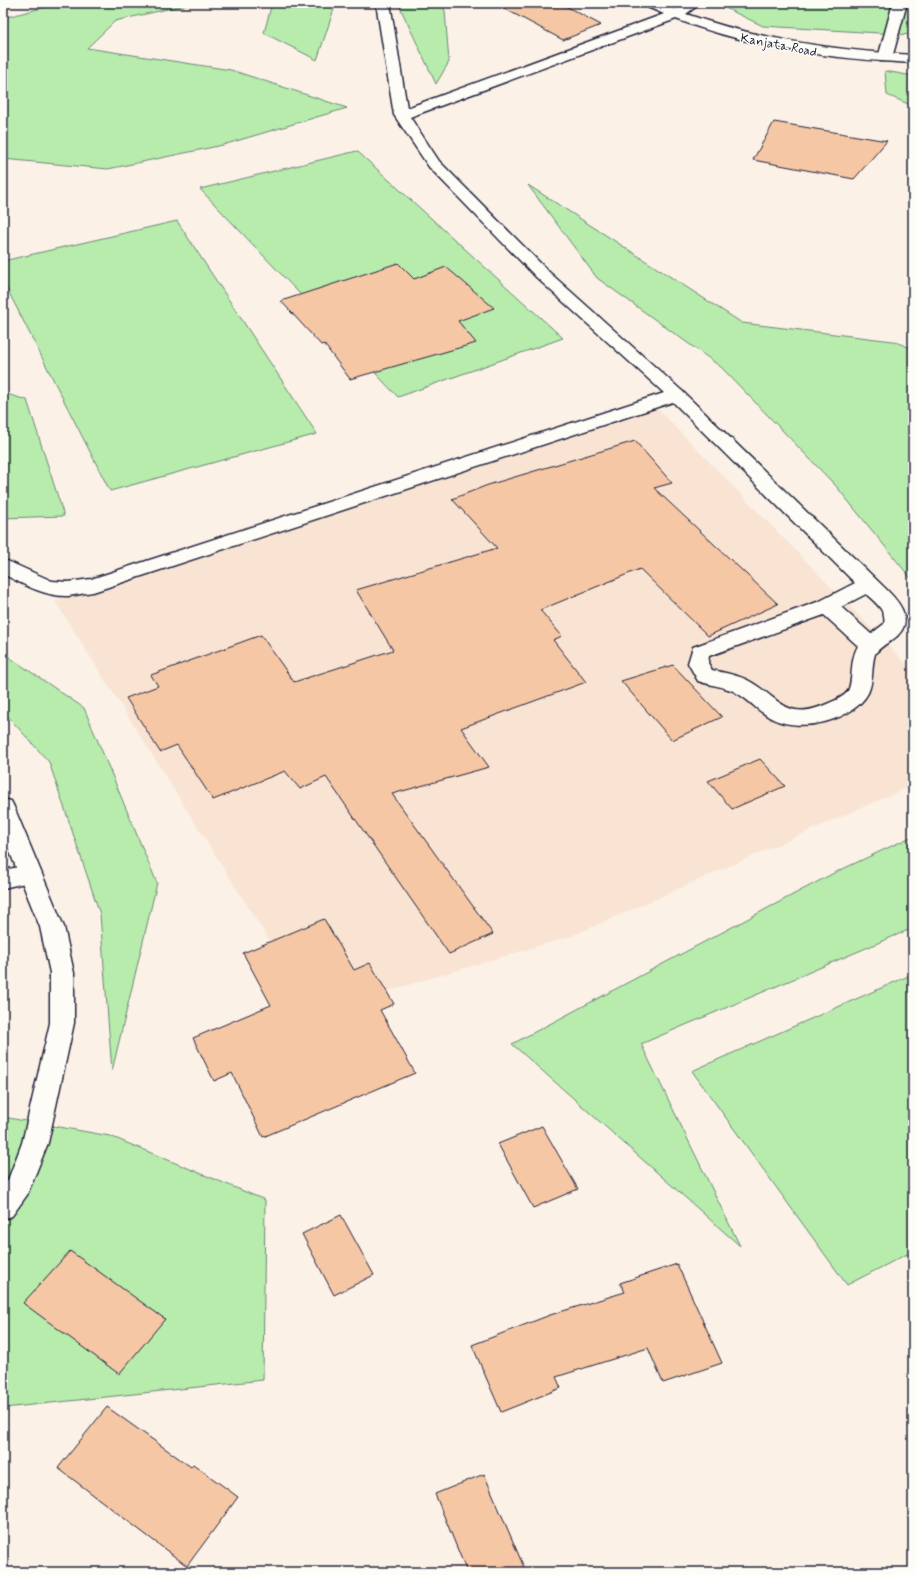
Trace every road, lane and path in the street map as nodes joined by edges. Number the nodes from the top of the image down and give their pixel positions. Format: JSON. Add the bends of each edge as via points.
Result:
{"nodes":[{"id":1,"x":383,"y":3,"type":"edge"},
{"id":2,"x":650,"y":3,"type":"edge"},
{"id":3,"x":694,"y":3,"type":"edge"},
{"id":4,"x":900,"y":3,"type":"edge"},
{"id":5,"x":675,"y":15,"type":"junction"},
{"id":6,"x":885,"y":58,"type":"junction"},
{"id":7,"x":913,"y":59,"type":"edge"},
{"id":8,"x":401,"y":115,"type":"junction"},
{"id":9,"x":676,"y":395,"type":"junction"},
{"id":10,"x":3,"y":566,"type":"edge"},
{"id":11,"x":868,"y":584,"type":"junction"},
{"id":12,"x":827,"y":606,"type":"junction"},
{"id":13,"x":870,"y":645,"type":"junction"},
{"id":14,"x":3,"y":807,"type":"edge"},
{"id":15,"x":30,"y":874,"type":"junction"},
{"id":16,"x":3,"y":879,"type":"edge"},
{"id":17,"x":3,"y":1207,"type":"edge"}],
"edges":[{"from":1,"to":8,"type":"street"},
{"from":2,"to":5,"type":"street","name":"Kanjata Road"},
{"from":3,"to":5,"type":"street"},
{"from":4,"to":6,"type":"street"},
{"from":5,"to":6,"type":"street","name":"Kanjata Road","via":[[740,36],[814,52]]},
{"from":5,"to":8,"type":"street"},
{"from":6,"to":7,"type":"street","name":"Kanjata Road"},
{"from":8,"to":9,"type":"street","via":[[439,170],[543,275]]},
{"from":9,"to":10,"type":"street","via":[[93,585],[68,589],[49,586],[30,580]]},
{"from":9,"to":11,"type":"street"},
{"from":11,"to":12,"type":"street"},
{"from":11,"to":13,"type":"street","via":[[891,607],[895,617],[895,625],[891,630]]},
{"from":12,"to":13,"type":"street"},
{"from":12,"to":13,"type":"street","via":[[700,652],[698,663],[705,676],[742,687],[784,717],[818,717],[853,700],[858,691],[863,657]]},
{"from":14,"to":15,"type":"street"},
{"from":15,"to":16,"type":"street"},
{"from":15,"to":17,"type":"street","via":[[52,927],[62,973],[62,1023],[36,1143],[18,1186]]}]}
